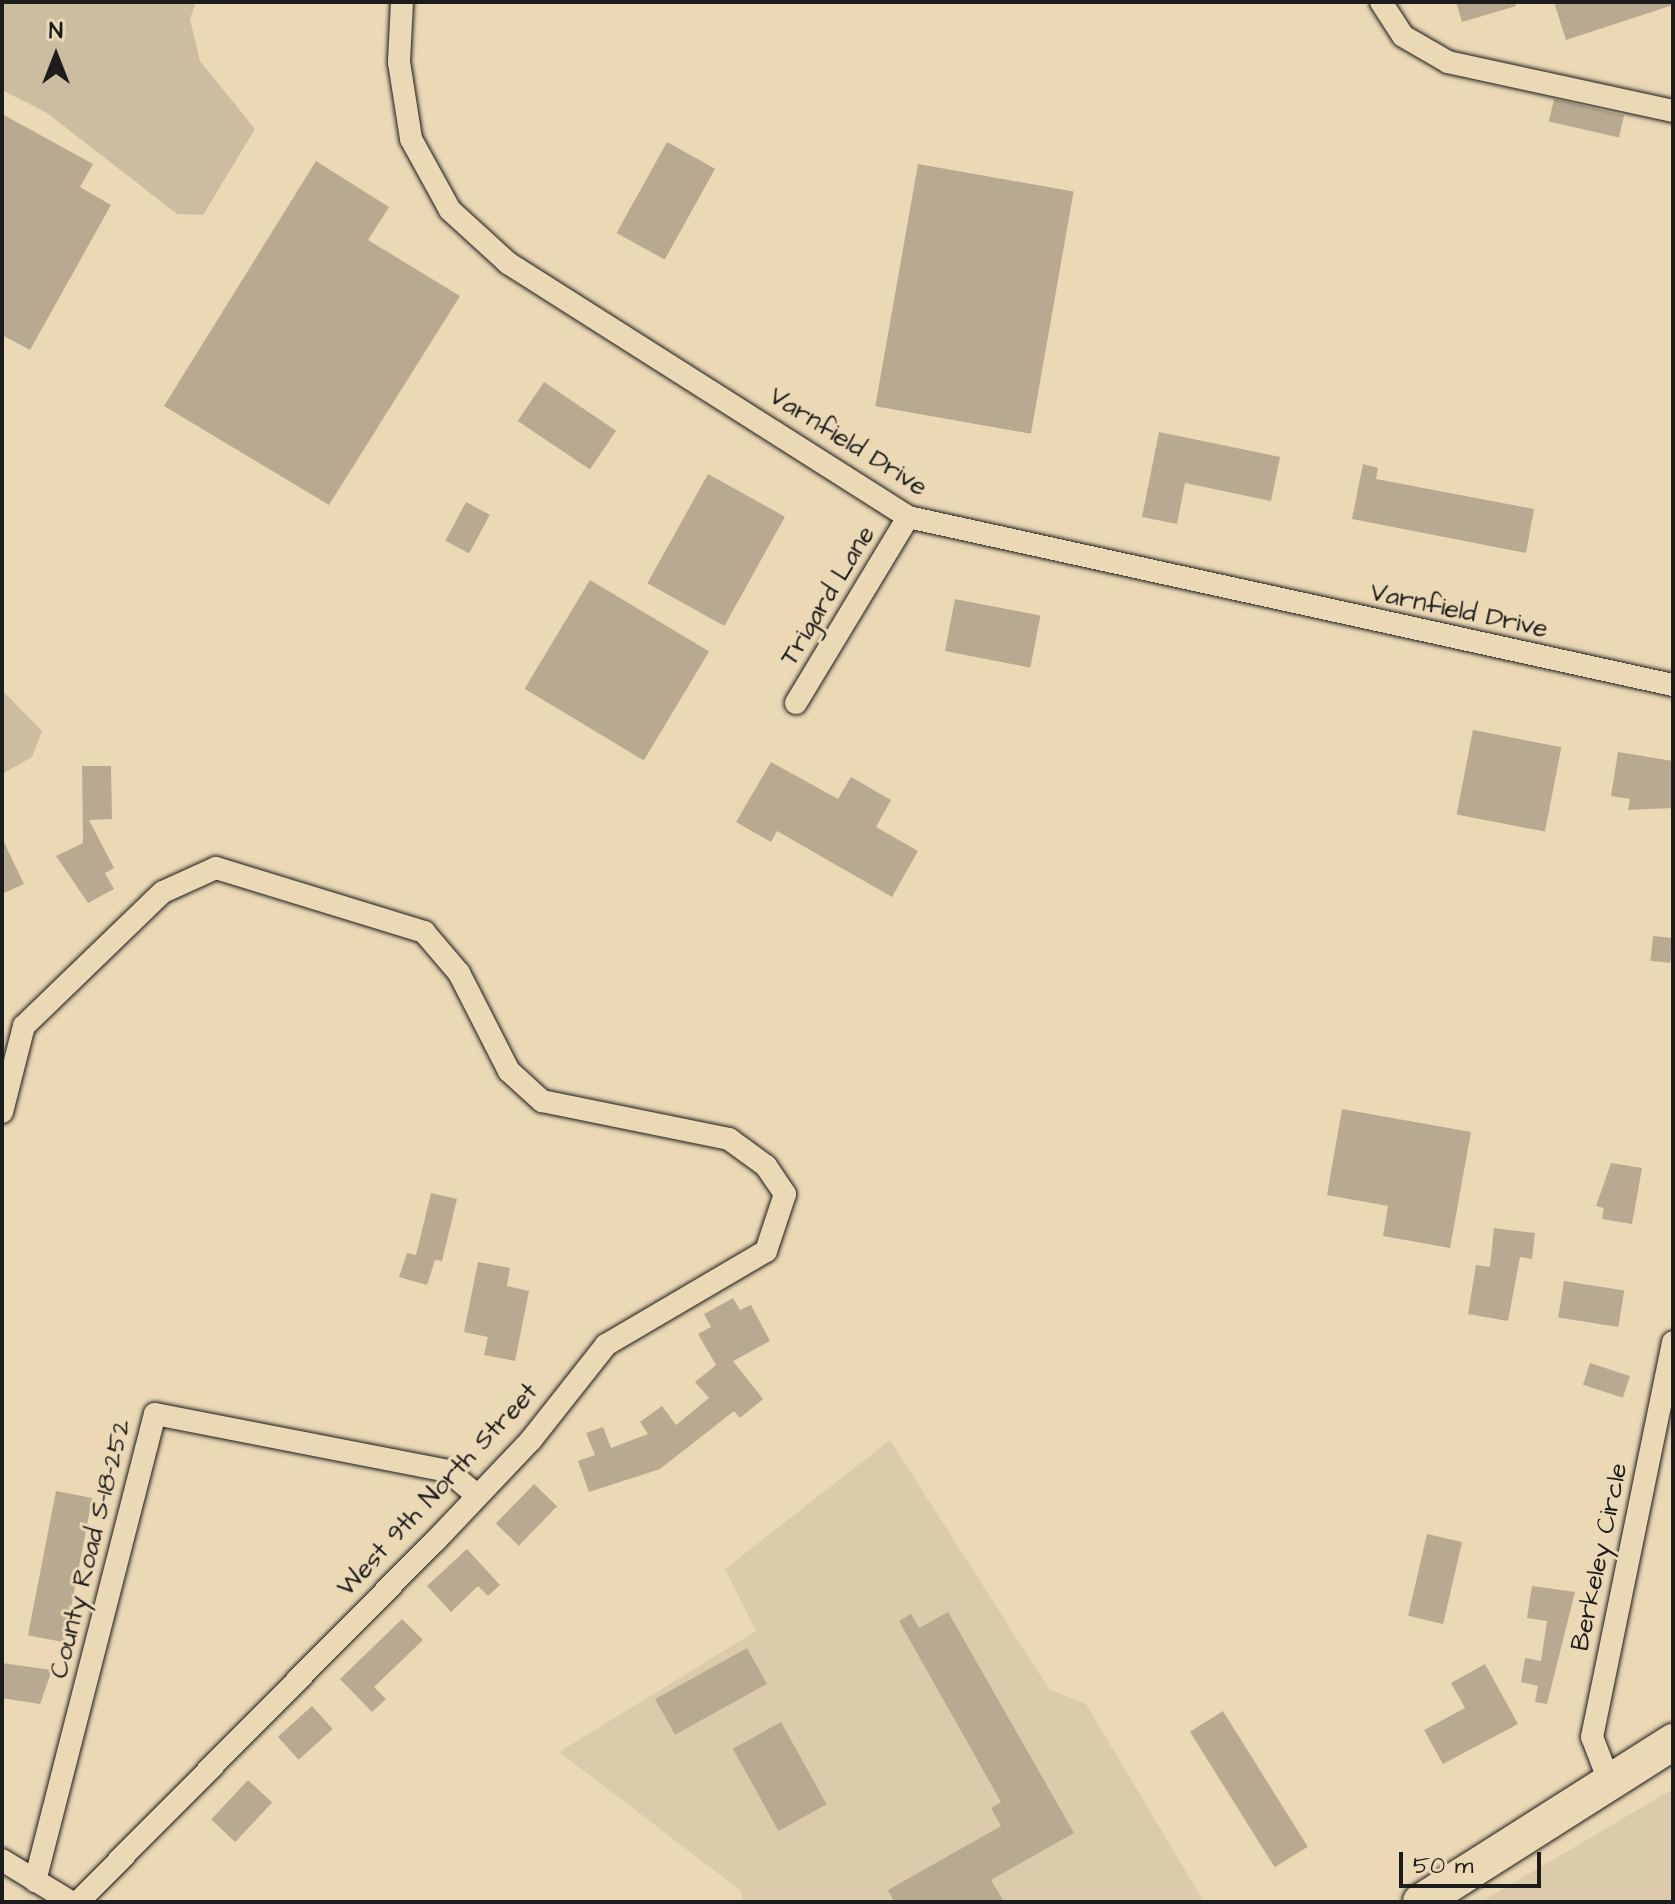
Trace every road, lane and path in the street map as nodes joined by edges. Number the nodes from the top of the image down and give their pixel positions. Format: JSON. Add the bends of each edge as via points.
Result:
{"nodes":[{"id":1,"x":402,"y":2,"type":"edge"},
{"id":2,"x":1381,"y":2,"type":"edge"},
{"id":3,"x":1673,"y":111,"type":"edge"},
{"id":4,"x":908,"y":517,"type":"junction"},
{"id":5,"x":1673,"y":685,"type":"edge"},
{"id":6,"x":796,"y":703,"type":"dead end"},
{"id":7,"x":5,"y":1087,"type":"edge"},
{"id":8,"x":2,"y":1112,"type":"edge"},
{"id":9,"x":1673,"y":1342,"type":"edge"},
{"id":10,"x":475,"y":1494,"type":"junction"},
{"id":11,"x":1673,"y":1742,"type":"edge"},
{"id":12,"x":1609,"y":1781,"type":"junction"},
{"id":13,"x":2,"y":1860,"type":"edge"},
{"id":14,"x":35,"y":1881,"type":"junction"},
{"id":15,"x":71,"y":1902,"type":"edge"},
{"id":16,"x":78,"y":1902,"type":"edge"},
{"id":17,"x":1421,"y":1902,"type":"edge"}],
"edges":[{"from":1,"to":4,"type":"street","name":"Varnfield Drive","via":[[399,62],[411,139],[450,210],[508,263]]},
{"from":2,"to":3,"type":"street","via":[[1403,36],[1448,62]]},
{"from":4,"to":5,"type":"street","name":"Varnfield Drive"},
{"from":4,"to":6,"type":"street","name":"Trigard Lane"},
{"from":7,"to":8,"type":"street","name":"West 9th North Street"},
{"from":7,"to":10,"type":"street","name":"West 9th North Street","via":[[24,1026],[41,1008],[163,892],[216,868],[424,932],[459,973],[509,1071],[542,1101],[729,1139],[766,1166],[785,1194],[766,1251],[606,1345],[531,1440]]},
{"from":9,"to":12,"type":"street","name":"Berkeley Circle","via":[[1592,1737]]},
{"from":10,"to":14,"type":"street","name":"County Road S-18-252","via":[[448,1471],[155,1414]]},
{"from":10,"to":16,"type":"street","name":"West 9th North Street"},
{"from":11,"to":12,"type":"main road"},
{"from":12,"to":17,"type":"main road"},
{"from":13,"to":14,"type":"street"},
{"from":14,"to":15,"type":"street"}]}
